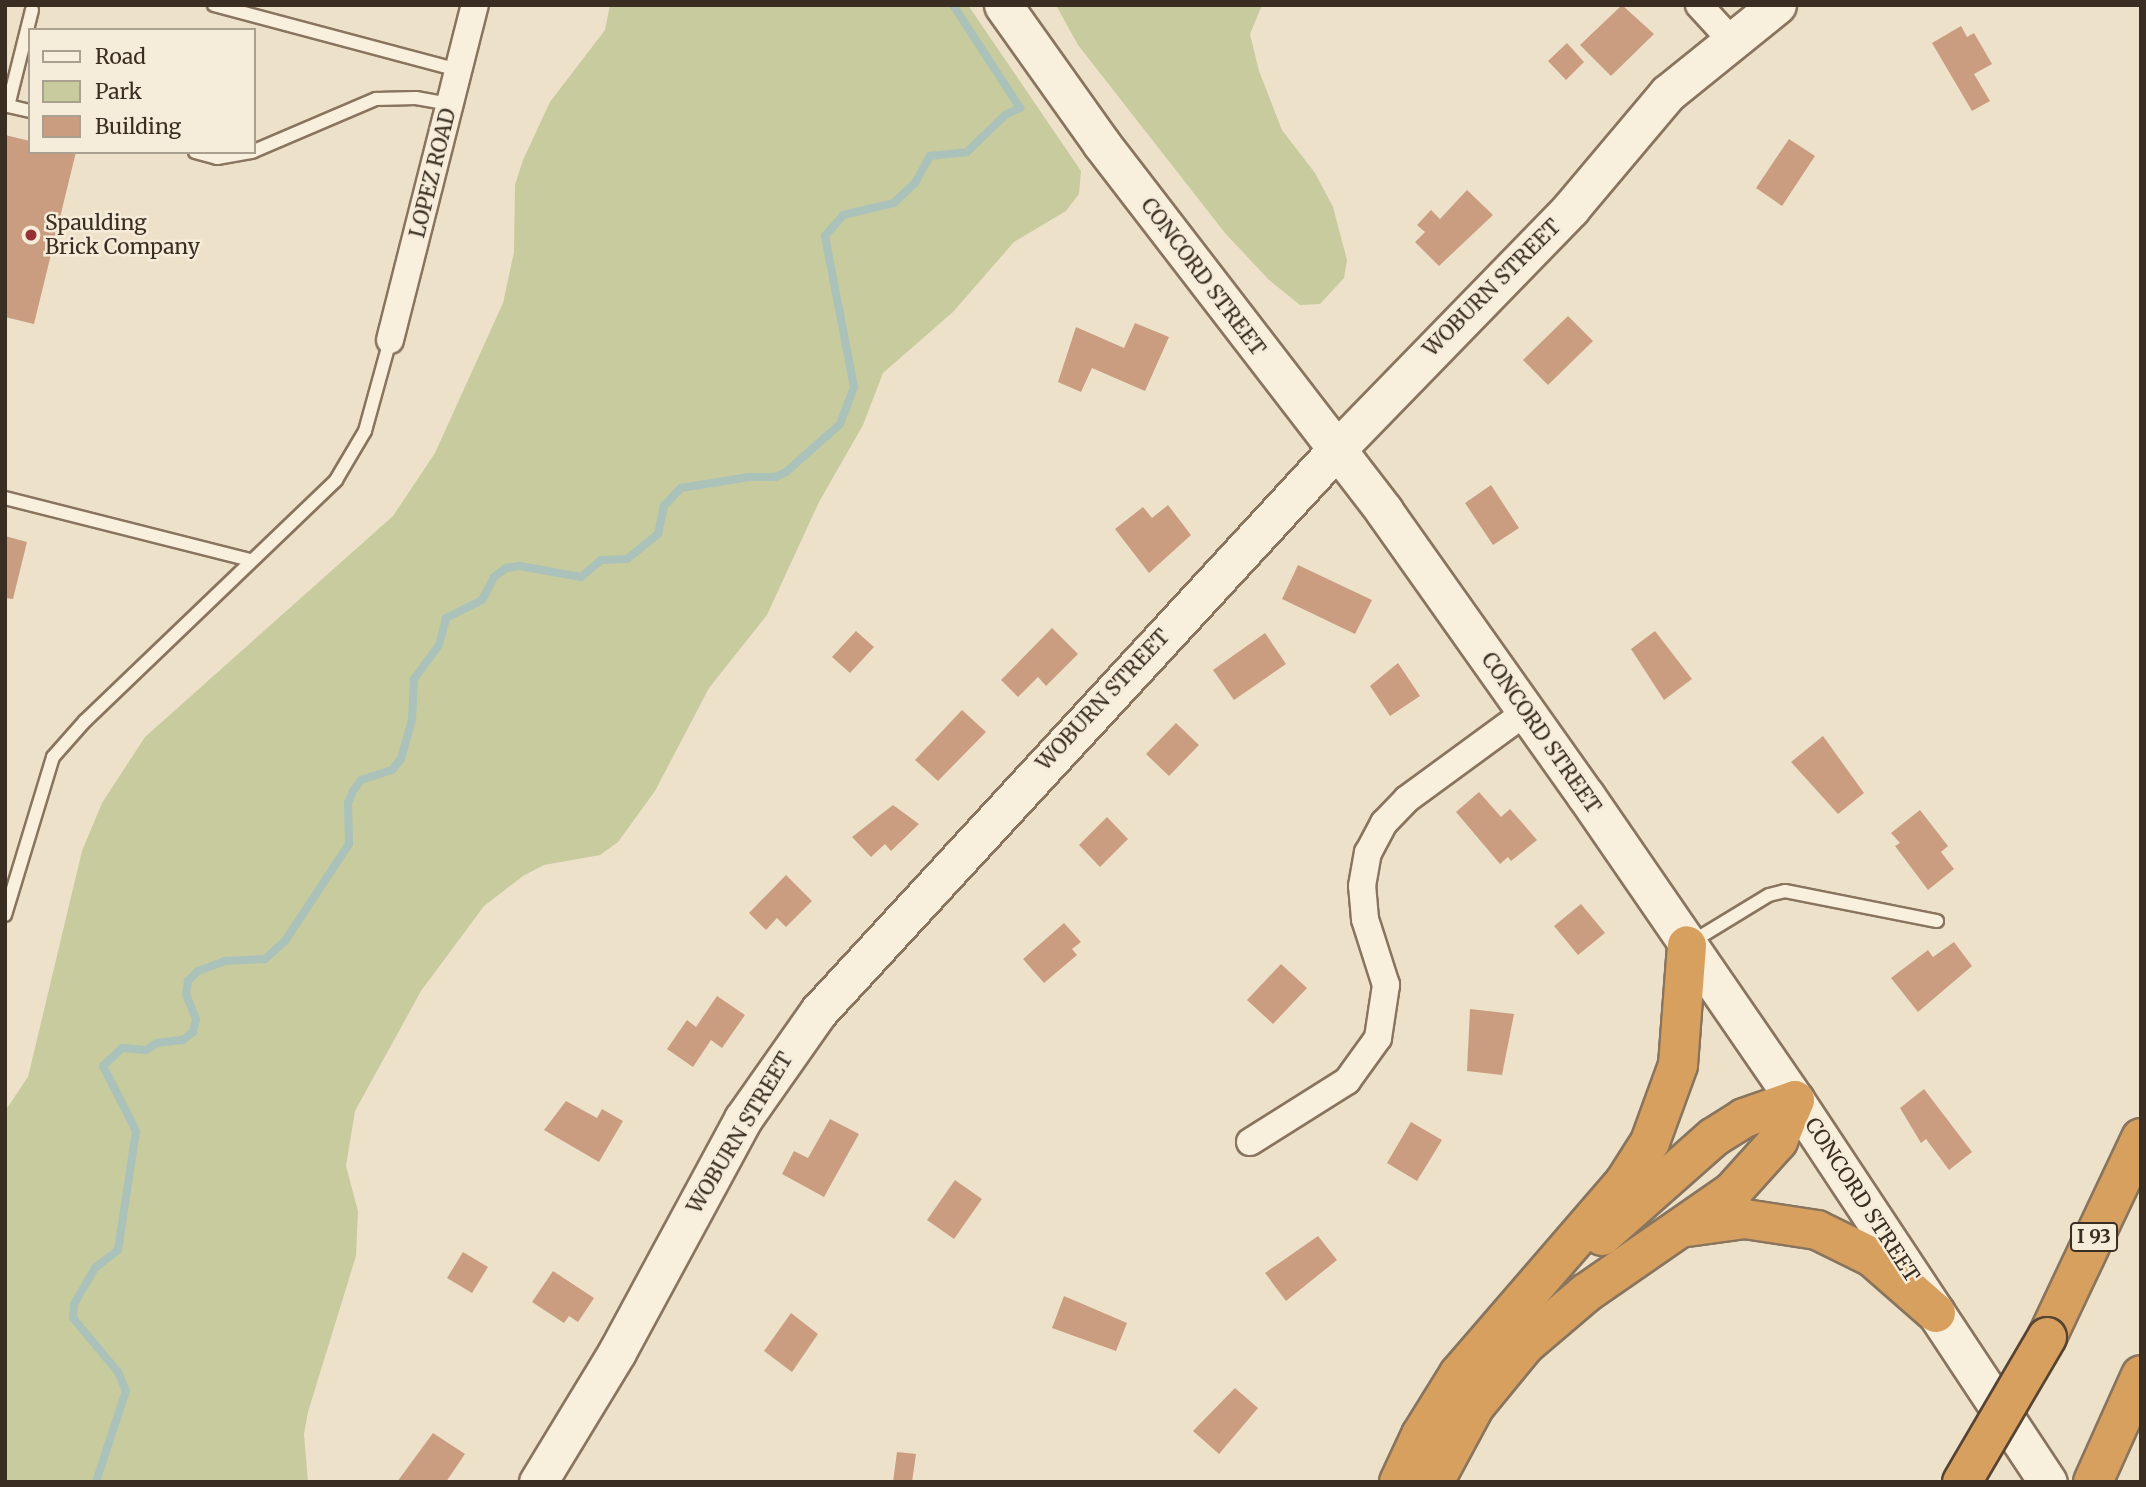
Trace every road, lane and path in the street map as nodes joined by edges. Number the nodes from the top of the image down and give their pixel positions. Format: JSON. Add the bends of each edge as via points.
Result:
{"nodes":[{"id":1,"x":214,"y":5,"type":"edge"},
{"id":2,"x":474,"y":5,"type":"edge"},
{"id":3,"x":1003,"y":5,"type":"edge"},
{"id":4,"x":1699,"y":5,"type":"edge"},
{"id":5,"x":1777,"y":5,"type":"edge"},
{"id":6,"x":32,"y":10,"type":"dead end"},
{"id":7,"x":1730,"y":39,"type":"junction"},
{"id":8,"x":458,"y":70,"type":"junction"},
{"id":9,"x":450,"y":104,"type":"junction"},
{"id":10,"x":28,"y":111,"type":"edge"},
{"id":11,"x":256,"y":151,"type":"edge"},
{"id":12,"x":202,"y":154,"type":"edge"},
{"id":13,"x":241,"y":154,"type":"edge"},
{"id":14,"x":390,"y":340,"type":"joint"},
{"id":15,"x":1337,"y":449,"type":"junction"},
{"id":16,"x":5,"y":498,"type":"edge"},
{"id":17,"x":250,"y":560,"type":"junction"},
{"id":18,"x":1527,"y":712,"type":"junction"},
{"id":19,"x":5,"y":915,"type":"edge"},
{"id":20,"x":1937,"y":921,"type":"dead end"},
{"id":21,"x":1687,"y":945,"type":"junction"},
{"id":22,"x":1796,"y":1100,"type":"junction"},
{"id":23,"x":2141,"y":1138,"type":"edge"},
{"id":24,"x":1250,"y":1142,"type":"dead end"},
{"id":25,"x":1682,"y":1229,"type":"junction"},
{"id":26,"x":1524,"y":1301,"type":"junction"},
{"id":27,"x":1936,"y":1313,"type":"junction"},
{"id":28,"x":2047,"y":1337,"type":"junction"},
{"id":29,"x":2141,"y":1375,"type":"edge"},
{"id":30,"x":538,"y":1482,"type":"edge"},
{"id":31,"x":1399,"y":1482,"type":"edge"},
{"id":32,"x":1434,"y":1482,"type":"edge"},
{"id":33,"x":1962,"y":1482,"type":"edge"},
{"id":34,"x":1982,"y":1482,"type":"edge"},
{"id":35,"x":2049,"y":1482,"type":"edge"},
{"id":36,"x":2095,"y":1482,"type":"edge"}],
"edges":[{"from":1,"to":8,"type":"lane"},
{"from":2,"to":8,"type":"street","name":"LOPEZ ROAD"},
{"from":3,"to":15,"type":"street","name":"CONCORD STREET","via":[[1101,143]]},
{"from":4,"to":7,"type":"street"},
{"from":5,"to":7,"type":"street","name":"WOBURN STREET"},
{"from":6,"to":10,"type":"lane","via":[[8,106]]},
{"from":7,"to":15,"type":"street","name":"WOBURN STREET","via":[[1676,85],[1558,222]]},
{"from":8,"to":9,"type":"street","name":"LOPEZ ROAD"},
{"from":9,"to":11,"type":"lane","via":[[416,98],[376,99]]},
{"from":9,"to":14,"type":"street","name":"LOPEZ ROAD"},
{"from":12,"to":13,"type":"lane","via":[[217,158]]},
{"from":14,"to":17,"type":"lane","via":[[365,431],[349,463]]},
{"from":15,"to":18,"type":"street","name":"CONCORD STREET"},
{"from":15,"to":30,"type":"street","name":"WOBURN STREET","via":[[896,925],[790,1048],[723,1153],[617,1352]]},
{"from":16,"to":17,"type":"lane"},
{"from":17,"to":19,"type":"lane","via":[[53,757]]},
{"from":18,"to":21,"type":"street","name":"CONCORD STREET"},
{"from":18,"to":24,"type":"street","via":[[1407,799],[1384,823],[1368,853],[1362,886],[1366,919],[1386,985],[1378,1038],[1347,1081]]},
{"from":20,"to":21,"type":"lane","via":[[1785,891],[1769,895]]},
{"from":21,"to":22,"type":"street","name":"CONCORD STREET"},
{"from":21,"to":26,"type":"highway","via":[[1681,1048],[1660,1122],[1624,1183]]},
{"from":22,"to":25,"type":"highway","via":[[1769,1154],[1732,1192]]},
{"from":22,"to":26,"type":"highway","via":[[1744,1118],[1714,1137]]},
{"from":22,"to":27,"type":"street","name":"CONCORD STREET"},
{"from":23,"to":28,"type":"highway","number":"I 93"},
{"from":25,"to":27,"type":"highway","via":[[1745,1219],[1817,1230],[1871,1257]]},
{"from":25,"to":32,"type":"highway","via":[[1586,1293],[1525,1345],[1475,1406]]},
{"from":26,"to":31,"type":"highway","via":[[1459,1374],[1420,1435]]},
{"from":27,"to":35,"type":"street","name":"CONCORD STREET"},
{"from":28,"to":33,"type":"highway","bridge":true},
{"from":28,"to":34,"type":"highway","number":"I 93","bridge":true},
{"from":29,"to":36,"type":"highway"}]}
